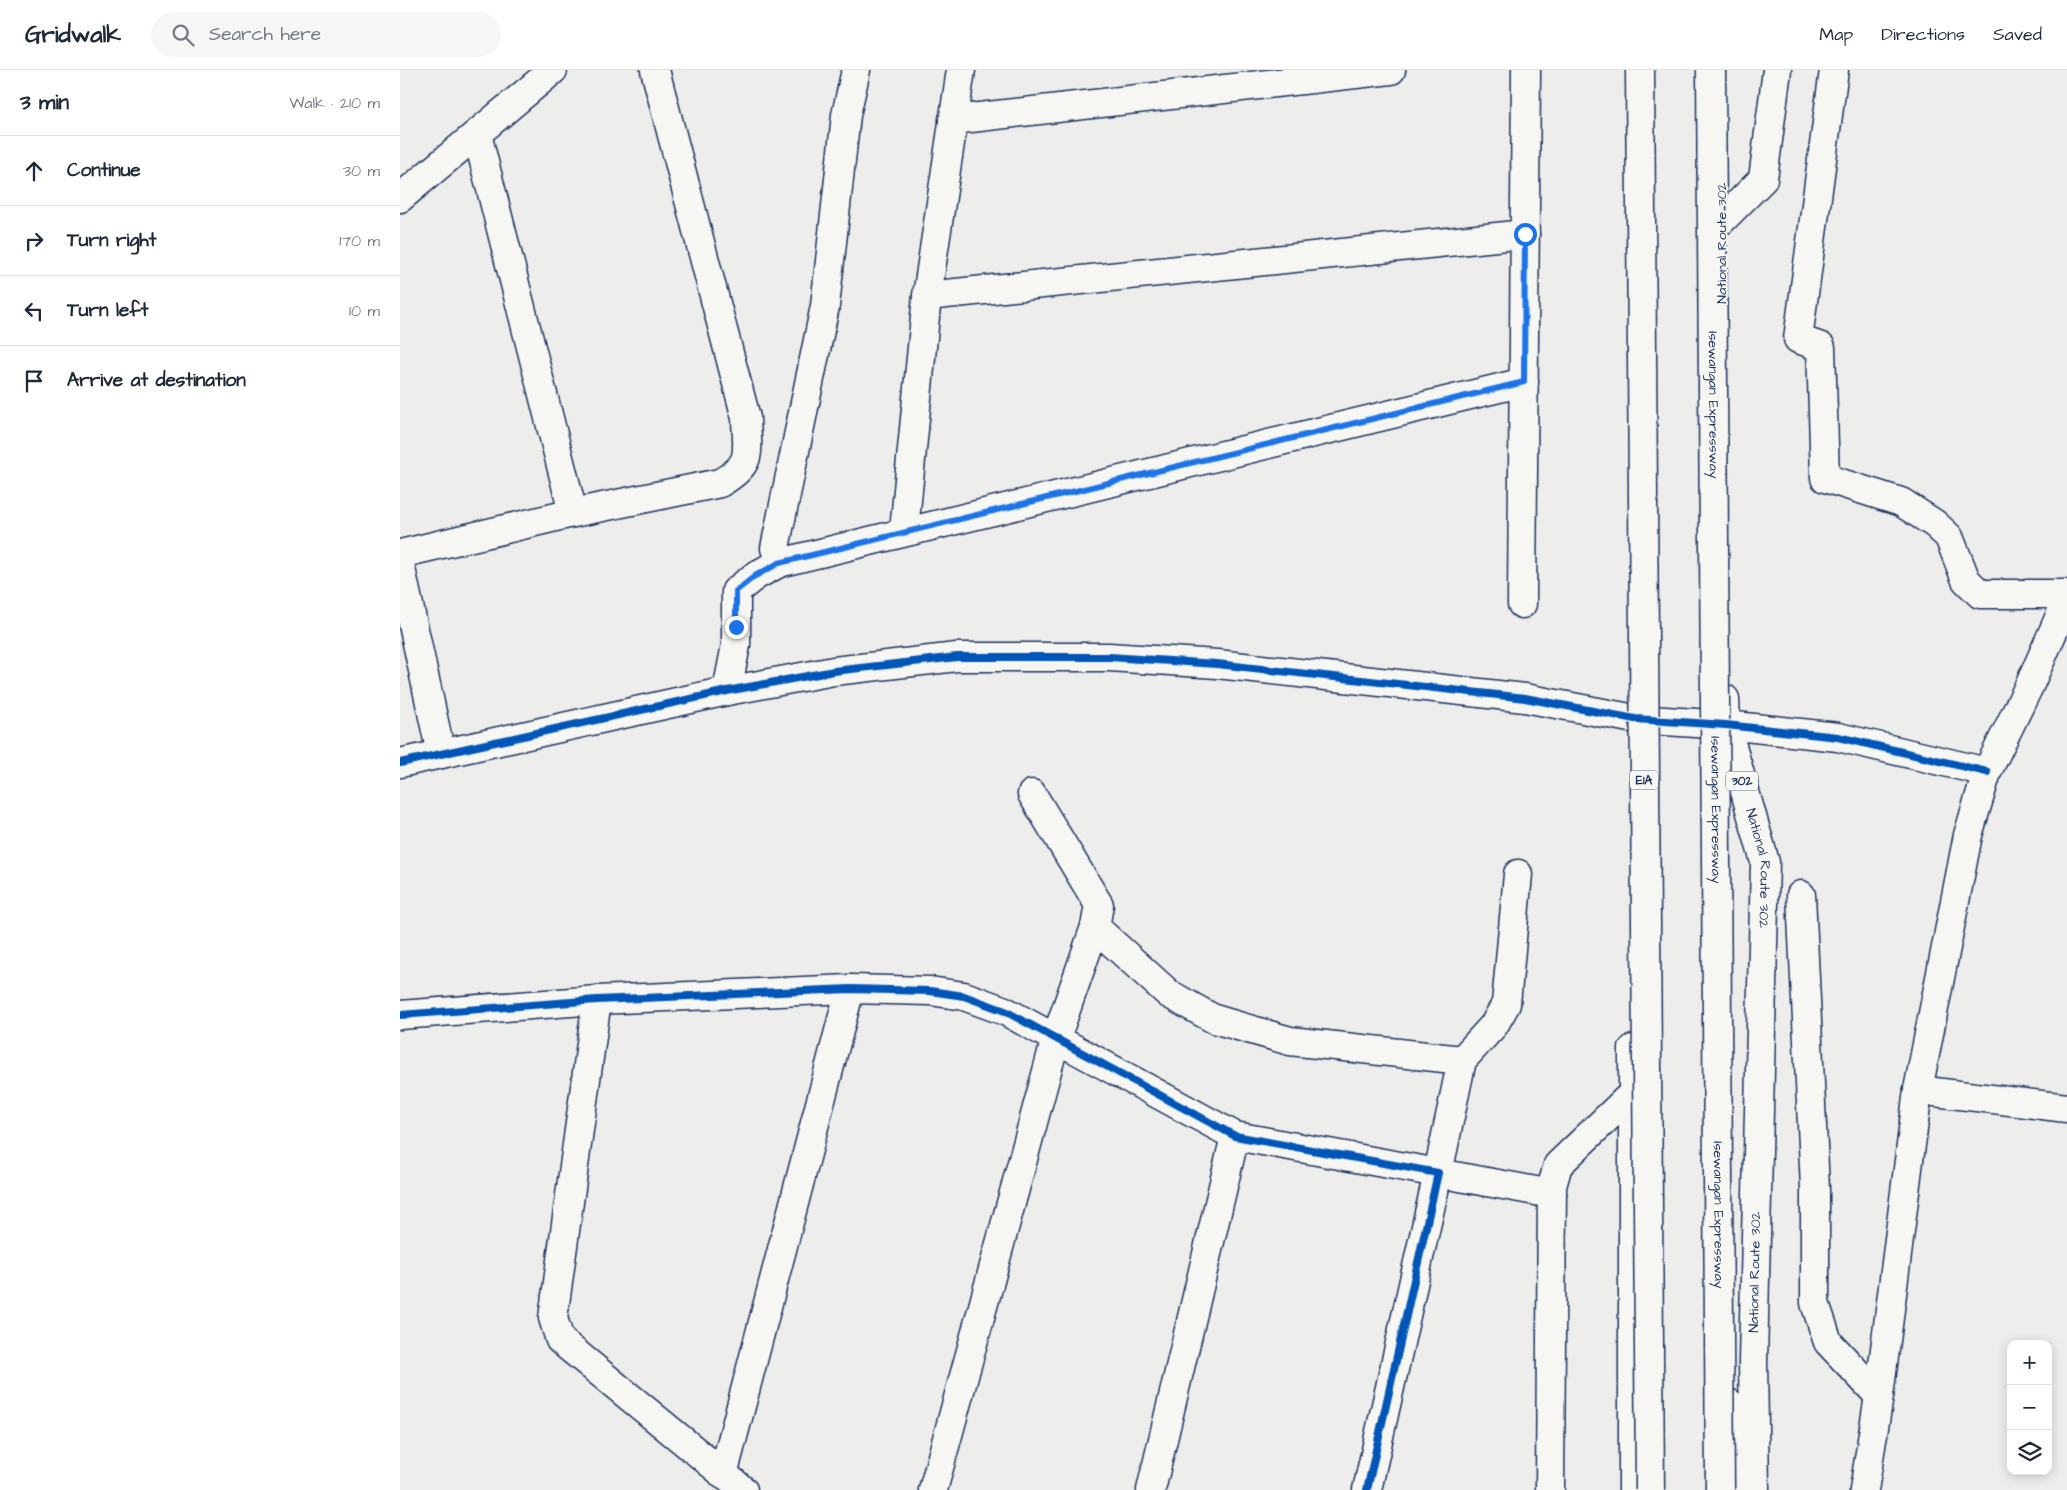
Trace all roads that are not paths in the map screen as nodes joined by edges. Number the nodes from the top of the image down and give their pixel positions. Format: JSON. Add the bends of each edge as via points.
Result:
{"nodes":[{"id":1,"x":553,"y":70,"type":"edge"},
{"id":2,"x":655,"y":70,"type":"edge"},
{"id":3,"x":856,"y":70,"type":"edge"},
{"id":4,"x":961,"y":70,"type":"edge"},
{"id":5,"x":1391,"y":70,"type":"edge"},
{"id":6,"x":1526,"y":70,"type":"edge"},
{"id":7,"x":1633,"y":70,"type":"edge"},
{"id":8,"x":1640,"y":70,"type":"edge"},
{"id":9,"x":1710,"y":70,"type":"edge"},
{"id":10,"x":1722,"y":70,"type":"edge"},
{"id":11,"x":1777,"y":70,"type":"edge"},
{"id":12,"x":1834,"y":70,"type":"edge"},
{"id":13,"x":953,"y":120,"type":"junction"},
{"id":14,"x":478,"y":134,"type":"junction"},
{"id":15,"x":400,"y":198,"type":"edge"},
{"id":16,"x":1722,"y":220,"type":"junction"},
{"id":17,"x":1525,"y":234,"type":"junction"},
{"id":18,"x":927,"y":296,"type":"junction"},
{"id":19,"x":1524,"y":382,"type":"junction"},
{"id":20,"x":573,"y":513,"type":"junction"},
{"id":21,"x":904,"y":531,"type":"junction"},
{"id":22,"x":400,"y":554,"type":"edge"},
{"id":23,"x":779,"y":563,"type":"junction"},
{"id":24,"x":400,"y":564,"type":"edge"},
{"id":25,"x":2067,"y":594,"type":"edge"},
{"id":26,"x":2067,"y":600,"type":"edge"},
{"id":27,"x":1522,"y":604,"type":"dead end"},
{"id":28,"x":727,"y":692,"type":"junction"},
{"id":29,"x":1635,"y":718,"type":"junction"},
{"id":30,"x":1726,"y":725,"type":"junction"},
{"id":31,"x":441,"y":754,"type":"junction"},
{"id":32,"x":400,"y":763,"type":"edge"},
{"id":33,"x":1987,"y":772,"type":"junction"},
{"id":34,"x":1032,"y":794,"type":"dead end"},
{"id":35,"x":1518,"y":874,"type":"dead end"},
{"id":36,"x":1801,"y":895,"type":"dead end"},
{"id":37,"x":1094,"y":926,"type":"junction"},
{"id":38,"x":850,"y":989,"type":"junction"},
{"id":39,"x":597,"y":1000,"type":"junction"},
{"id":40,"x":400,"y":1015,"type":"edge"},
{"id":41,"x":1056,"y":1038,"type":"junction"},
{"id":42,"x":1462,"y":1060,"type":"junction"},
{"id":43,"x":1918,"y":1090,"type":"junction"},
{"id":44,"x":1633,"y":1093,"type":"junction"},
{"id":45,"x":2067,"y":1108,"type":"edge"},
{"id":46,"x":1235,"y":1136,"type":"junction"},
{"id":47,"x":1438,"y":1173,"type":"junction"},
{"id":48,"x":1552,"y":1194,"type":"junction"},
{"id":49,"x":1720,"y":1339,"type":"junction"},
{"id":50,"x":1879,"y":1396,"type":"junction"},
{"id":51,"x":733,"y":1483,"type":"edge"},
{"id":52,"x":932,"y":1490,"type":"edge"},
{"id":53,"x":1151,"y":1490,"type":"edge"},
{"id":54,"x":1366,"y":1490,"type":"edge"},
{"id":55,"x":1550,"y":1490,"type":"edge"},
{"id":56,"x":1633,"y":1490,"type":"edge"},
{"id":57,"x":1650,"y":1490,"type":"edge"},
{"id":58,"x":1720,"y":1490,"type":"edge"},
{"id":59,"x":1740,"y":1490,"type":"edge"},
{"id":60,"x":1755,"y":1490,"type":"edge"},
{"id":61,"x":1864,"y":1490,"type":"edge"}],
"edges":[{"from":1,"to":14,"type":"main road"},
{"from":2,"to":20,"type":"main road","via":[[746,418],[746,459],[736,474],[720,483]]},
{"from":3,"to":23,"type":"main road","via":[[846,115],[825,306],[775,548]]},
{"from":4,"to":13,"type":"main road"},
{"from":5,"to":13,"type":"main road"},
{"from":6,"to":17,"type":"main road"},
{"from":7,"to":29,"type":"main road"},
{"from":8,"to":57,"type":"main road","number":"E1A","bridge":true},
{"from":9,"to":49,"type":"main road","name":"Isewangan Expressway","bridge":true},
{"from":10,"to":16,"type":"main road","name":"National Route 302","number":"302"},
{"from":11,"to":16,"type":"main road","via":[[1763,179]]},
{"from":12,"to":25,"type":"main road","via":[[1798,338],[1821,347],[1825,478],[1901,502],[1936,524],[1949,538],[1966,580],[1980,594]]},
{"from":13,"to":18,"type":"main road"},
{"from":14,"to":15,"type":"main road"},
{"from":14,"to":20,"type":"main road"},
{"from":16,"to":30,"type":"main road","name":"National Route 302","number":"302"},
{"from":17,"to":18,"type":"main road"},
{"from":17,"to":19,"type":"main road"},
{"from":18,"to":21,"type":"main road"},
{"from":19,"to":21,"type":"main road"},
{"from":19,"to":27,"type":"main road"},
{"from":20,"to":22,"type":"main road"},
{"from":21,"to":23,"type":"main road"},
{"from":23,"to":28,"type":"main road","via":[[736,591],[736,645]]},
{"from":24,"to":31,"type":"main road"},
{"from":26,"to":33,"type":"main road"},
{"from":28,"to":29,"type":"main road","via":[[834,671],[957,656],[1109,657],[1217,664],[1525,698]]},
{"from":28,"to":31,"type":"main road"},
{"from":29,"to":30,"type":"main road"},
{"from":29,"to":44,"type":"main road"},
{"from":30,"to":33,"type":"main road","via":[[1838,737]]},
{"from":30,"to":60,"type":"main road","name":"National Route 302","number":"302","via":[[1765,862],[1753,1360]]},
{"from":31,"to":32,"type":"main road"},
{"from":33,"to":43,"type":"main road","via":[[1968,835]]},
{"from":34,"to":37,"type":"main road","via":[[1099,905]]},
{"from":35,"to":42,"type":"main road","via":[[1506,1004],[1494,1025]]},
{"from":36,"to":50,"type":"main road","via":[[1815,1188],[1815,1303],[1828,1342]]},
{"from":37,"to":41,"type":"main road"},
{"from":37,"to":42,"type":"main road","via":[[1169,994],[1214,1019],[1290,1042]]},
{"from":38,"to":39,"type":"main road"},
{"from":38,"to":41,"type":"main road","via":[[930,991],[964,996],[1005,1011]]},
{"from":38,"to":51,"type":"main road"},
{"from":39,"to":40,"type":"main road"},
{"from":39,"to":51,"type":"main road","via":[[553,1318],[555,1329],[560,1340]]},
{"from":41,"to":46,"type":"main road"},
{"from":41,"to":52,"type":"main road"},
{"from":42,"to":47,"type":"main road"},
{"from":43,"to":45,"type":"main road"},
{"from":43,"to":50,"type":"main road"},
{"from":44,"to":48,"type":"main road","via":[[1558,1165]]},
{"from":44,"to":56,"type":"main road"},
{"from":46,"to":47,"type":"main road"},
{"from":46,"to":53,"type":"main road"},
{"from":47,"to":48,"type":"main road"},
{"from":47,"to":54,"type":"main road"},
{"from":48,"to":55,"type":"main road"},
{"from":49,"to":58,"type":"main road","name":"Isewangan Expressway","bridge":true},
{"from":49,"to":59,"type":"main road","bridge":true},
{"from":50,"to":61,"type":"main road"}]}
